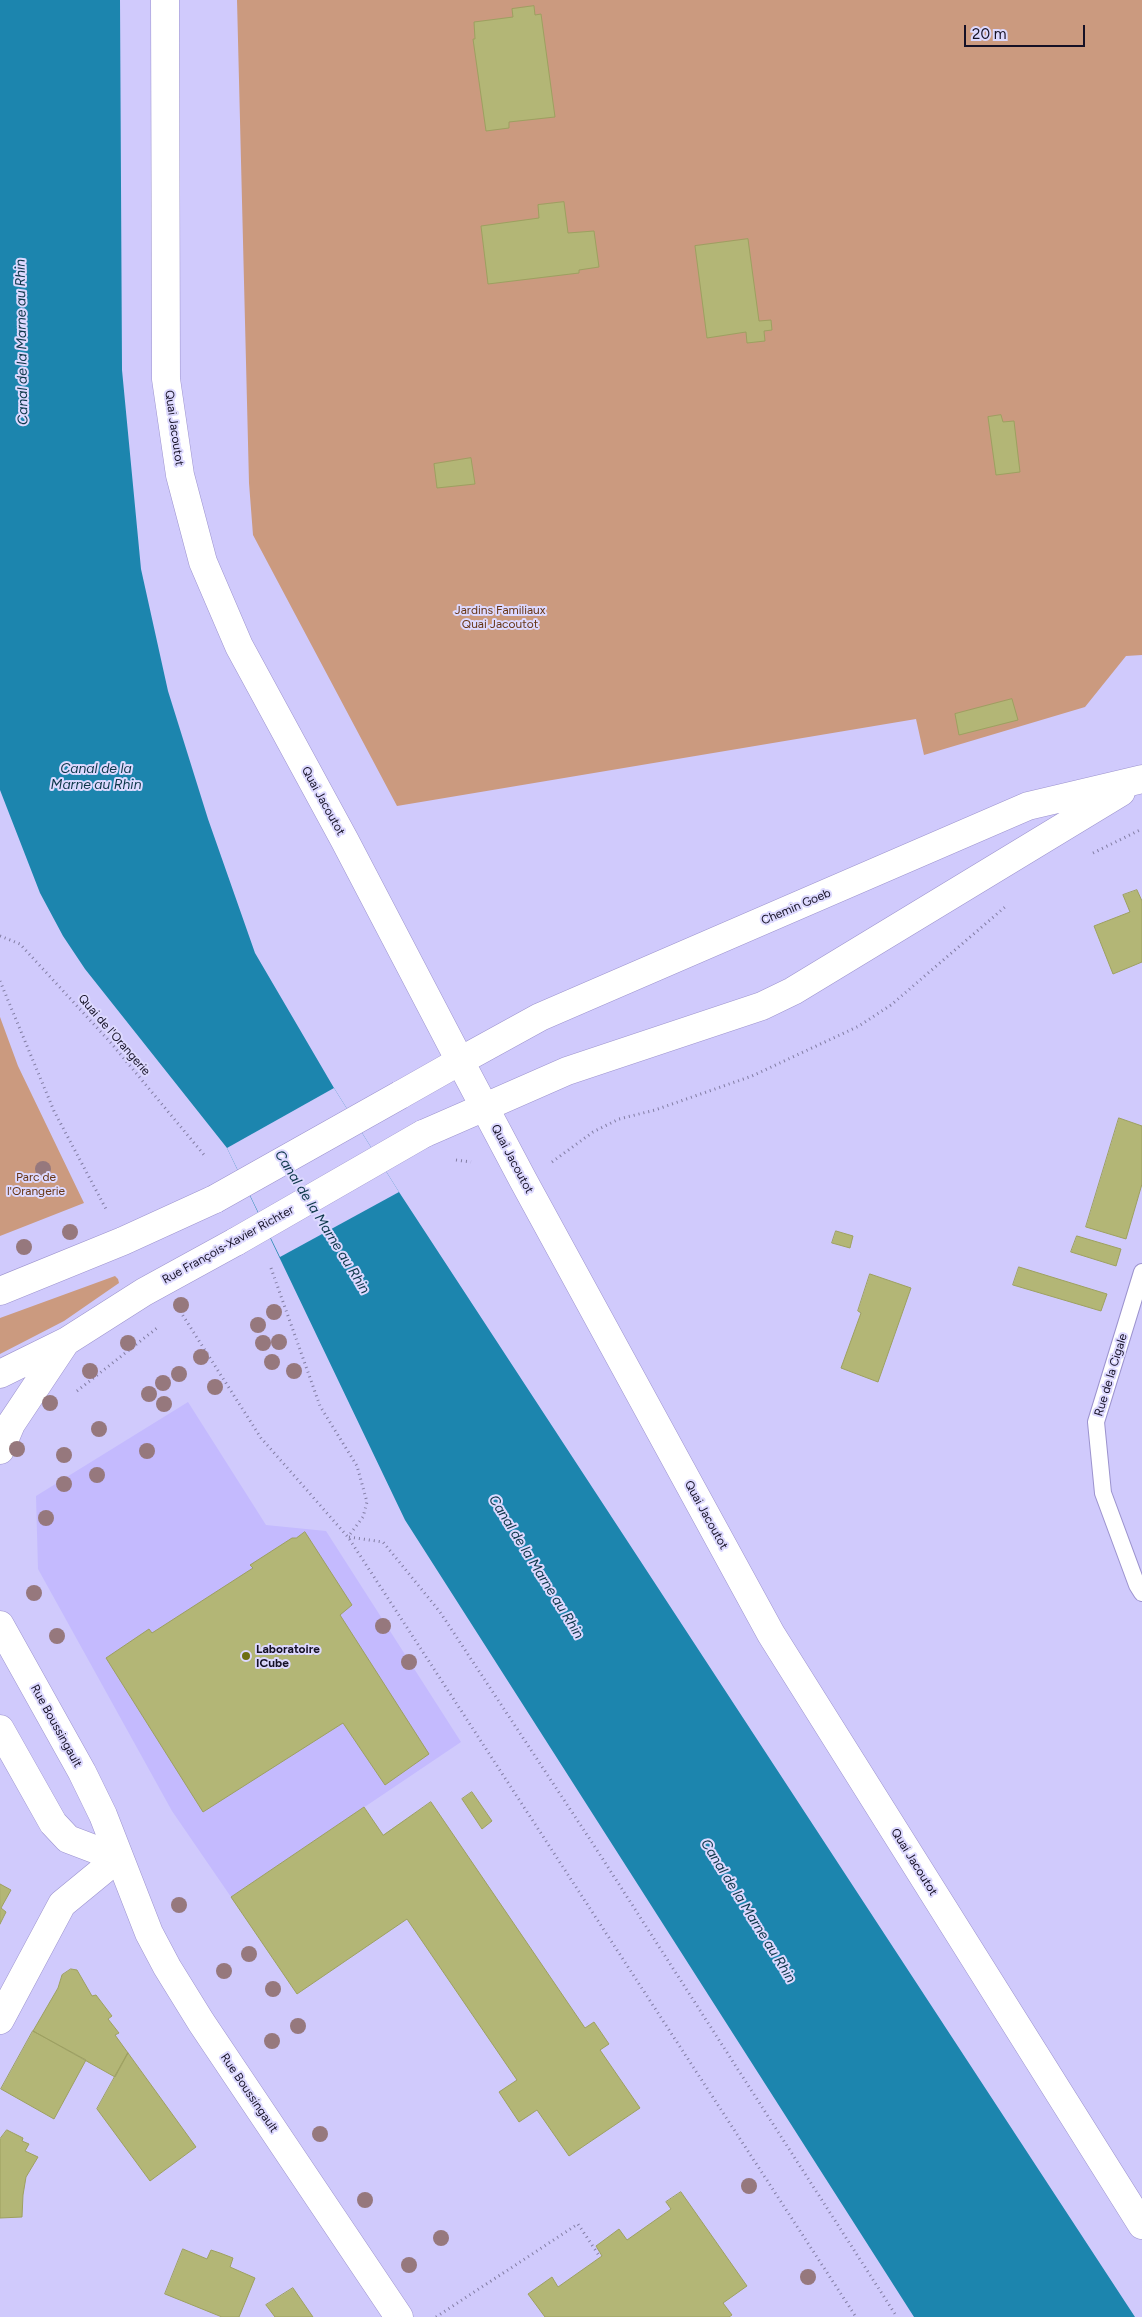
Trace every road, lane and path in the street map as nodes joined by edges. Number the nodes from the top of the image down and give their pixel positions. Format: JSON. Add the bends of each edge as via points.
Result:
{"nodes":[{"id":1,"x":165,"y":0,"type":"edge"},
{"id":2,"x":1142,"y":779,"type":"edge"},
{"id":3,"x":1142,"y":829,"type":"edge"},
{"id":4,"x":1090,"y":854,"type":"dead end"},
{"id":5,"x":1005,"y":906,"type":"dead end"},
{"id":6,"x":0,"y":936,"type":"edge"},
{"id":7,"x":0,"y":981,"type":"edge"},
{"id":8,"x":460,"y":1061,"type":"junction"},
{"id":9,"x":485,"y":1107,"type":"junction"},
{"id":10,"x":205,"y":1156,"type":"dead end"},
{"id":11,"x":523,"y":1180,"type":"junction"},
{"id":12,"x":123,"y":1241,"type":"junction"},
{"id":13,"x":270,"y":1268,"type":"dead end"},
{"id":14,"x":1142,"y":1272,"type":"edge"},
{"id":15,"x":0,"y":1291,"type":"edge"},
{"id":16,"x":172,"y":1317,"type":"dead end"},
{"id":17,"x":164,"y":1323,"type":"dead end"},
{"id":18,"x":67,"y":1341,"type":"junction"},
{"id":19,"x":0,"y":1374,"type":"edge"},
{"id":20,"x":72,"y":1395,"type":"dead end"},
{"id":21,"x":0,"y":1450,"type":"edge"},
{"id":22,"x":348,"y":1537,"type":"junction"},
{"id":23,"x":1142,"y":1593,"type":"edge"},
{"id":24,"x":0,"y":1625,"type":"edge"},
{"id":25,"x":0,"y":1729,"type":"edge"},
{"id":26,"x":118,"y":1858,"type":"junction"},
{"id":27,"x":0,"y":2020,"type":"edge"},
{"id":28,"x":1142,"y":2225,"type":"edge"},
{"id":29,"x":600,"y":2257,"type":"dead end"},
{"id":30,"x":399,"y":2317,"type":"edge"},
{"id":31,"x":436,"y":2317,"type":"edge"},
{"id":32,"x":856,"y":2317,"type":"edge"},
{"id":33,"x":897,"y":2317,"type":"edge"}],
"edges":[{"from":1,"to":8,"type":"street","name":"Quai Jacoutot","via":[[166,379],[180,475],[203,562],[239,646]]},
{"from":2,"to":8,"type":"street","name":"Chemin Goeb","via":[[1028,806],[540,1017]]},
{"from":2,"to":9,"type":"street","name":"Chemin Goeb","via":[[793,991],[762,1006],[567,1071]]},
{"from":3,"to":4,"type":"path"},
{"from":5,"to":11,"type":"path","via":[[891,1004],[859,1026],[752,1076],[655,1110],[619,1119],[593,1132]]},
{"from":6,"to":10,"type":"path","name":"Quai de l'Orangerie","via":[[20,944],[111,1043]]},
{"from":7,"to":12,"type":"path","via":[[54,1111]]},
{"from":8,"to":9,"type":"street","name":"Quai Jacoutot"},
{"from":8,"to":12,"type":"street","bridge":true,"via":[[215,1199]]},
{"from":9,"to":11,"type":"street","name":"Quai Jacoutot"},
{"from":9,"to":18,"type":"street","name":"Rue François-Xavier Richter","bridge":true,"via":[[423,1134],[144,1292]]},
{"from":11,"to":28,"type":"street","name":"Quai Jacoutot","via":[[771,1634]]},
{"from":12,"to":15,"type":"street"},
{"from":13,"to":22,"type":"path","via":[[320,1406],[357,1466],[368,1502],[363,1517]]},
{"from":14,"to":23,"type":"lane","name":"Rue de la Cigale","via":[[1096,1422],[1103,1492]]},
{"from":16,"to":22,"type":"path","via":[[180,1311],[261,1438]]},
{"from":17,"to":20,"type":"path"},
{"from":18,"to":19,"type":"street","name":"Rue François-Xavier Richter"},
{"from":18,"to":21,"type":"street","via":[[10,1424]]},
{"from":22,"to":32,"type":"path"},
{"from":22,"to":33,"type":"path","via":[[383,1542],[440,1612]]},
{"from":24,"to":26,"type":"street","name":"Rue Boussingault","via":[[82,1772],[103,1815]]},
{"from":25,"to":26,"type":"street","via":[[53,1823],[68,1839]]},
{"from":26,"to":27,"type":"street","via":[[62,1904]]},
{"from":26,"to":30,"type":"street","name":"Rue Boussingault","via":[[148,1933],[200,2022]]},
{"from":29,"to":31,"type":"path","via":[[578,2224]]}]}
